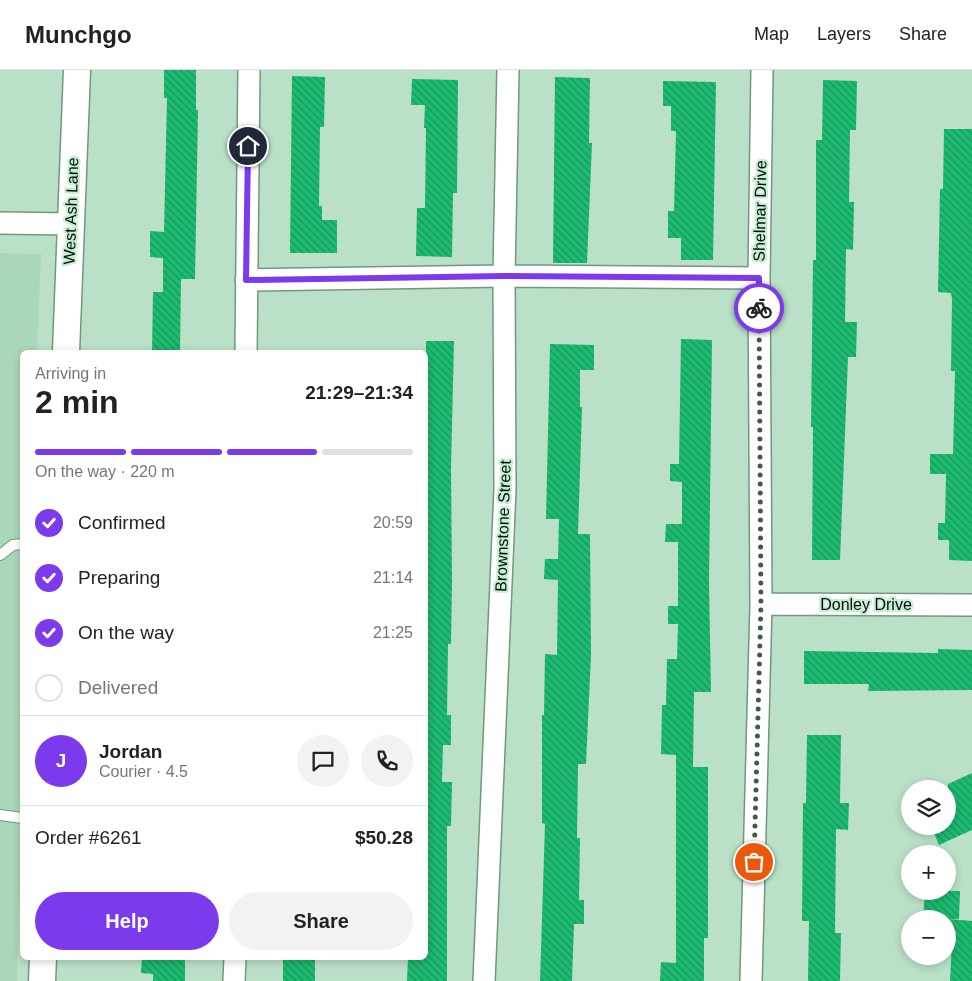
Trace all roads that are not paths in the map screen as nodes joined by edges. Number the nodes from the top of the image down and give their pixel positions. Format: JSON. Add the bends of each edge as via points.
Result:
{"nodes":[{"id":1,"x":77,"y":70,"type":"edge"},
{"id":2,"x":249,"y":70,"type":"edge"},
{"id":3,"x":508,"y":70,"type":"edge"},
{"id":4,"x":762,"y":70,"type":"edge"},
{"id":5,"x":0,"y":223,"type":"edge"},
{"id":6,"x":71,"y":224,"type":"junction"},
{"id":7,"x":504,"y":276,"type":"junction"},
{"id":8,"x":759,"y":278,"type":"junction"},
{"id":9,"x":246,"y":280,"type":"junction"},
{"id":10,"x":66,"y":350,"type":"edge"},
{"id":11,"x":246,"y":350,"type":"edge"},
{"id":12,"x":20,"y":544,"type":"edge"},
{"id":13,"x":0,"y":555,"type":"edge"},
{"id":14,"x":761,"y":604,"type":"junction"},
{"id":15,"x":972,"y":604,"type":"edge"},
{"id":16,"x":0,"y":815,"type":"edge"},
{"id":17,"x":20,"y":818,"type":"edge"},
{"id":18,"x":43,"y":960,"type":"edge"},
{"id":19,"x":235,"y":960,"type":"edge"},
{"id":20,"x":42,"y":981,"type":"edge"},
{"id":21,"x":234,"y":981,"type":"edge"},
{"id":22,"x":484,"y":981,"type":"edge"},
{"id":23,"x":752,"y":981,"type":"edge"}],
"edges":[{"from":1,"to":6,"type":"street","name":"West Ash Lane"},
{"from":2,"to":9,"type":"street"},
{"from":3,"to":7,"type":"street","name":"Brownstone Street"},
{"from":4,"to":8,"type":"street","name":"Shelmar Drive"},
{"from":5,"to":6,"type":"street"},
{"from":6,"to":10,"type":"street","name":"West Ash Lane"},
{"from":7,"to":8,"type":"street"},
{"from":7,"to":9,"type":"street"},
{"from":7,"to":22,"type":"street","name":"Brownstone Street","via":[[505,489]]},
{"from":8,"to":14,"type":"street","name":"Shelmar Drive"},
{"from":9,"to":11,"type":"street"},
{"from":12,"to":13,"type":"lane","via":[[13,545]]},
{"from":14,"to":15,"type":"street","name":"Donley Drive"},
{"from":14,"to":23,"type":"street","name":"Shelmar Drive"},
{"from":16,"to":17,"type":"lane"},
{"from":18,"to":20,"type":"street"},
{"from":19,"to":21,"type":"street"}]}
